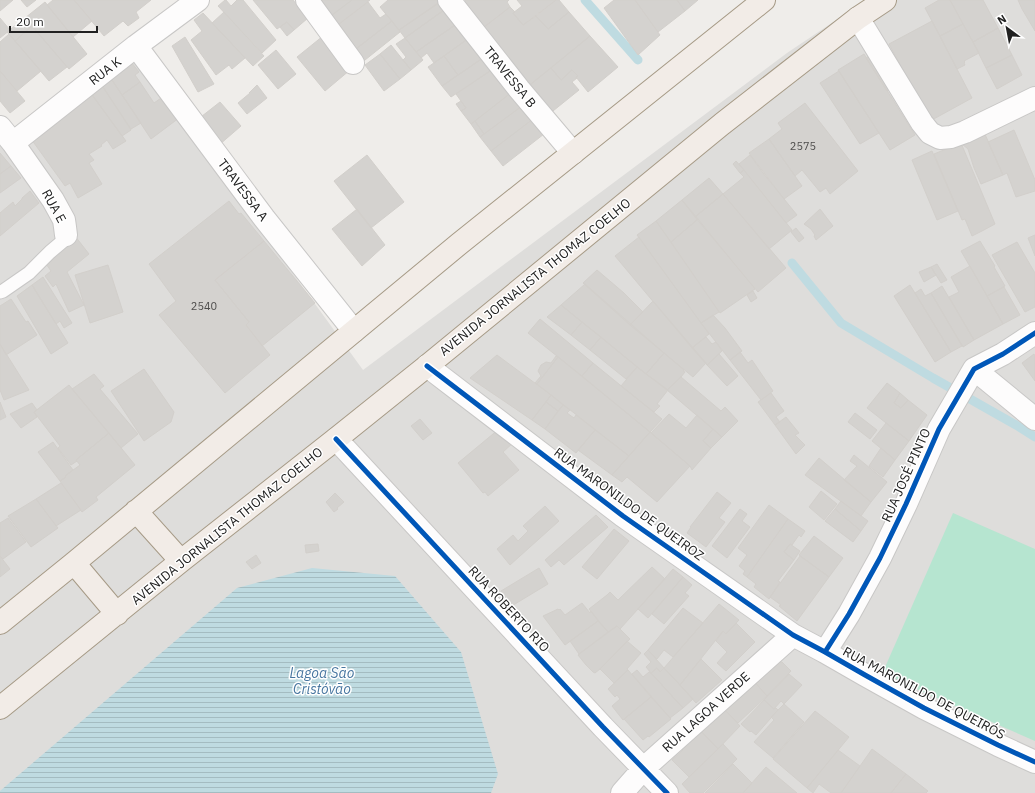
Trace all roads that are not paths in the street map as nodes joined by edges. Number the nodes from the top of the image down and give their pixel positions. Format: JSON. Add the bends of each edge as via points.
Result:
{"nodes":[{"id":1,"x":307,"y":0,"type":"edge"},
{"id":2,"x":449,"y":0,"type":"edge"},
{"id":3,"x":764,"y":0,"type":"edge"},
{"id":4,"x":885,"y":0,"type":"edge"},
{"id":5,"x":192,"y":2,"type":"edge"},
{"id":6,"x":858,"y":18,"type":"junction"},
{"id":7,"x":136,"y":46,"type":"junction"},
{"id":8,"x":353,"y":63,"type":"dead end"},
{"id":9,"x":1035,"y":98,"type":"edge"},
{"id":10,"x":7,"y":135,"type":"edge"},
{"id":11,"x":573,"y":153,"type":"junction"},
{"id":12,"x":66,"y":235,"type":"joint"},
{"id":13,"x":0,"y":292,"type":"edge"},
{"id":14,"x":354,"y":331,"type":"junction"},
{"id":15,"x":1035,"y":333,"type":"edge"},
{"id":16,"x":427,"y":366,"type":"junction"},
{"id":17,"x":969,"y":377,"type":"junction"},
{"id":18,"x":1035,"y":420,"type":"edge"},
{"id":19,"x":336,"y":439,"type":"junction"},
{"id":20,"x":136,"y":511,"type":"junction"},
{"id":21,"x":181,"y":561,"type":"junction"},
{"id":22,"x":74,"y":563,"type":"junction"},
{"id":23,"x":117,"y":614,"type":"junction"},
{"id":24,"x":0,"y":623,"type":"edge"},
{"id":25,"x":793,"y":635,"type":"junction"},
{"id":26,"x":825,"y":652,"type":"junction"},
{"id":27,"x":0,"y":708,"type":"edge"},
{"id":28,"x":1035,"y":762,"type":"edge"},
{"id":29,"x":644,"y":768,"type":"junction"},
{"id":30,"x":622,"y":793,"type":"edge"},
{"id":31,"x":667,"y":793,"type":"edge"}],
"edges":[{"from":1,"to":8,"type":"street"},
{"from":2,"to":11,"type":"street","name":"TRAVESSA B"},
{"from":3,"to":11,"type":"main road"},
{"from":4,"to":6,"type":"main road","name":"AVENIDA JORNALISTA THOMAZ COELHO"},
{"from":5,"to":7,"type":"street","name":"RUA K"},
{"from":6,"to":9,"type":"street","via":[[922,123],[930,133],[940,138],[965,132]]},
{"from":6,"to":16,"type":"main road","name":"AVENIDA JORNALISTA THOMAZ COELHO","via":[[722,124]]},
{"from":7,"to":10,"type":"street","name":"RUA K"},
{"from":7,"to":14,"type":"street","name":"TRAVESSA A","via":[[264,218]]},
{"from":10,"to":12,"type":"street","name":"RUA E","via":[[53,200],[64,220]]},
{"from":11,"to":14,"type":"main road"},
{"from":12,"to":13,"type":"lane","name":"RUA E","via":[[63,241],[29,273]]},
{"from":14,"to":20,"type":"main road"},
{"from":15,"to":17,"type":"street"},
{"from":16,"to":19,"type":"main road","name":"AVENIDA JORNALISTA THOMAZ COELHO"},
{"from":16,"to":25,"type":"street","name":"RUA MARONILDO DE QUEIROZ","via":[[623,516]]},
{"from":17,"to":18,"type":"street"},
{"from":17,"to":26,"type":"street","name":"RUA JOSÉ PINTO","via":[[939,429],[880,558]]},
{"from":19,"to":21,"type":"main road","name":"AVENIDA JORNALISTA THOMAZ COELHO"},
{"from":19,"to":29,"type":"street","name":"RUA ROBERTO RIO"},
{"from":20,"to":21,"type":"main road"},
{"from":20,"to":22,"type":"main road"},
{"from":21,"to":23,"type":"main road","name":"AVENIDA JORNALISTA THOMAZ COELHO"},
{"from":22,"to":23,"type":"main road"},
{"from":22,"to":24,"type":"main road"},
{"from":23,"to":27,"type":"main road","name":"AVENIDA JORNALISTA THOMAZ COELHO"},
{"from":25,"to":26,"type":"street","name":"RUA MARONILDO DE QUEIROZ"},
{"from":25,"to":29,"type":"street","name":"RUA LAGOA VERDE"},
{"from":26,"to":28,"type":"street","name":"RUA MARONILDO DE QUEIRÓS","via":[[924,708]]},
{"from":29,"to":30,"type":"street","name":"RUA LAGOA VERDE"},
{"from":29,"to":31,"type":"street","name":"RUA ROBERTO RIO"}]}
